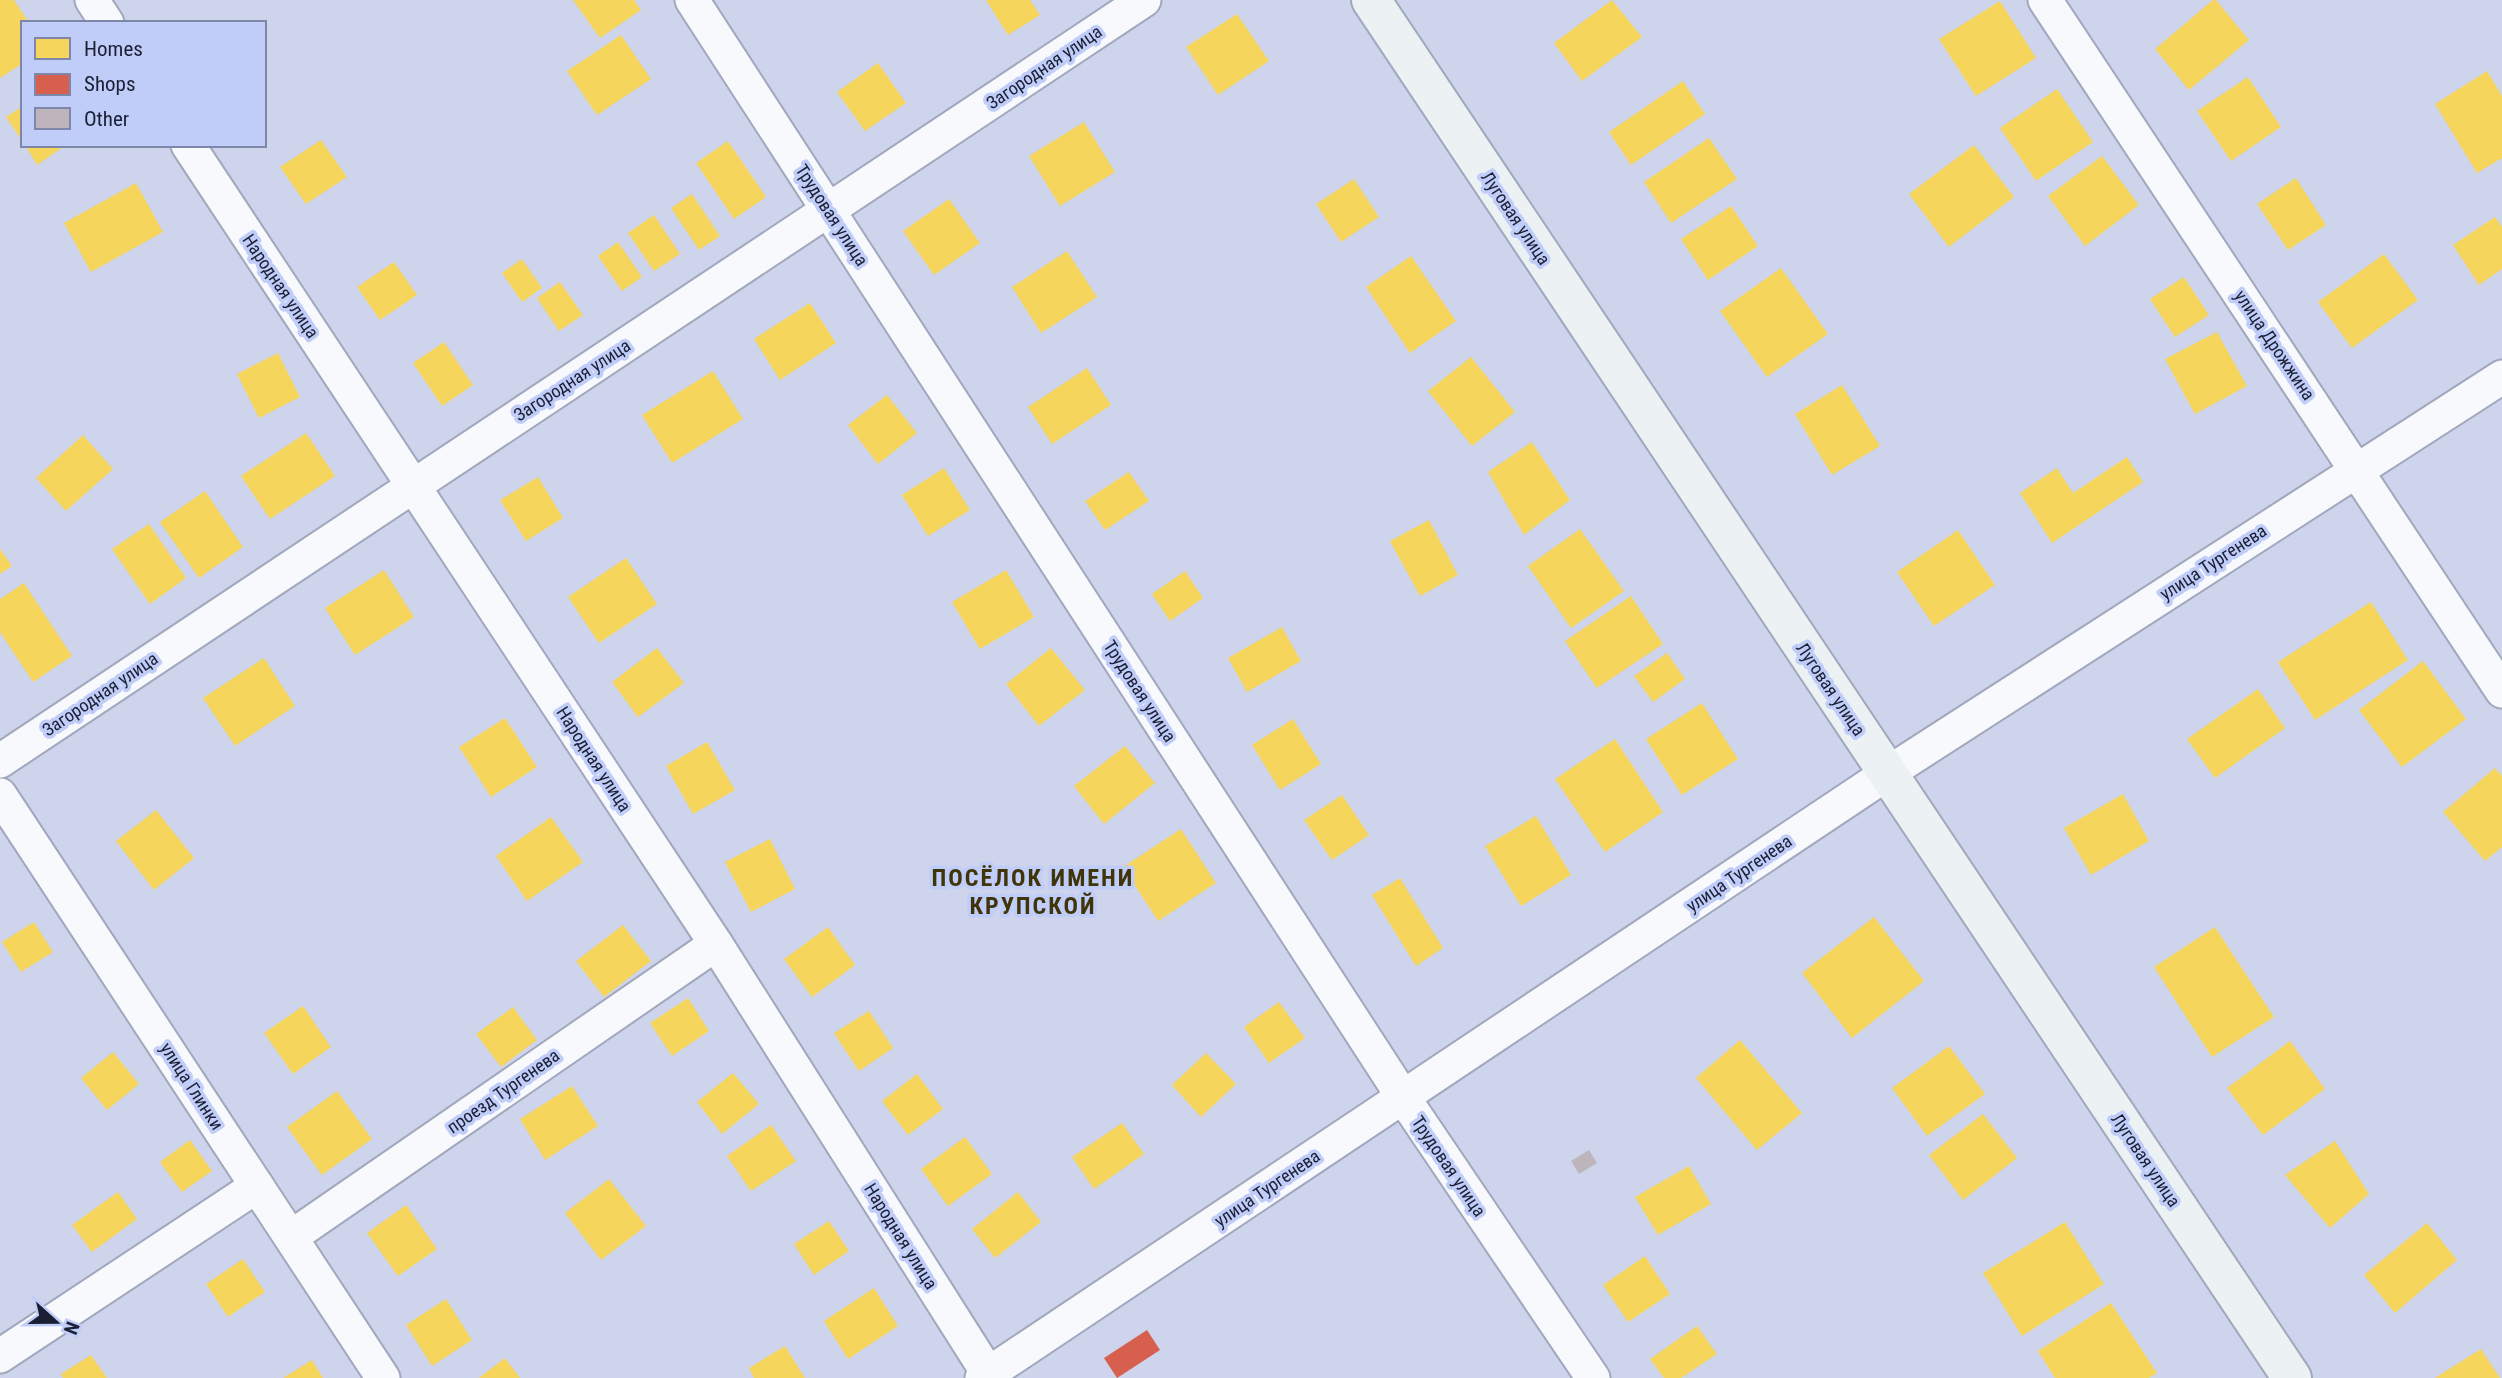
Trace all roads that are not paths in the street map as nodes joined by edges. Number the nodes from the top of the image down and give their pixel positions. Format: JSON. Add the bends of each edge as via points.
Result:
{"nodes":[{"id":1,"x":92,"y":0,"type":"edge"},
{"id":2,"x":692,"y":0,"type":"edge"},
{"id":3,"x":1144,"y":0,"type":"edge"},
{"id":4,"x":1371,"y":0,"type":"edge"},
{"id":5,"x":2045,"y":0,"type":"edge"},
{"id":6,"x":106,"y":21,"type":"edge"},
{"id":7,"x":189,"y":147,"type":"edge"},
{"id":8,"x":829,"y":211,"type":"junction"},
{"id":9,"x":2502,"y":377,"type":"edge"},
{"id":10,"x":2357,"y":469,"type":"junction"},
{"id":11,"x":413,"y":485,"type":"junction"},
{"id":12,"x":2502,"y":691,"type":"edge"},
{"id":13,"x":0,"y":761,"type":"edge"},
{"id":14,"x":1888,"y":773,"type":"junction"},
{"id":15,"x":0,"y":795,"type":"edge"},
{"id":16,"x":716,"y":944,"type":"junction"},
{"id":17,"x":1403,"y":1097,"type":"junction"},
{"id":18,"x":257,"y":1186,"type":"junction"},
{"id":19,"x":290,"y":1237,"type":"junction"},
{"id":20,"x":0,"y":1356,"type":"edge"},
{"id":21,"x":987,"y":1376,"type":"edge"},
{"id":22,"x":383,"y":1378,"type":"edge"},
{"id":23,"x":1593,"y":1378,"type":"edge"},
{"id":24,"x":2292,"y":1378,"type":"edge"}],
"edges":[{"from":1,"to":6,"type":"street"},
{"from":2,"to":8,"type":"street","name":"Трудовая улица"},
{"from":3,"to":8,"type":"street","name":"Загородная улица"},
{"from":4,"to":14,"type":"street","name":"Луговая улица"},
{"from":5,"to":10,"type":"street","name":"улица Дрожжина"},
{"from":7,"to":11,"type":"street","name":"Народная улица"},
{"from":8,"to":11,"type":"street","name":"Загородная улица"},
{"from":8,"to":17,"type":"street","name":"Трудовая улица"},
{"from":9,"to":10,"type":"street","name":"улица Тургенева"},
{"from":10,"to":12,"type":"street","name":"улица Дрожжина"},
{"from":10,"to":14,"type":"street","name":"улица Тургенева"},
{"from":11,"to":13,"type":"street","name":"Загородная улица"},
{"from":11,"to":16,"type":"street","name":"Народная улица"},
{"from":14,"to":17,"type":"street","name":"улица Тургенева"},
{"from":14,"to":24,"type":"street","name":"Луговая улица"},
{"from":15,"to":18,"type":"street","name":"улица Глинки"},
{"from":16,"to":19,"type":"street","name":"проезд Тургенева"},
{"from":16,"to":21,"type":"street","name":"Народная улица"},
{"from":17,"to":21,"type":"street","name":"улица Тургенева"},
{"from":17,"to":23,"type":"street","name":"Трудовая улица"},
{"from":18,"to":19,"type":"street","name":"улица Глинки"},
{"from":18,"to":20,"type":"street"},
{"from":19,"to":22,"type":"street","name":"улица Глинки"}]}
